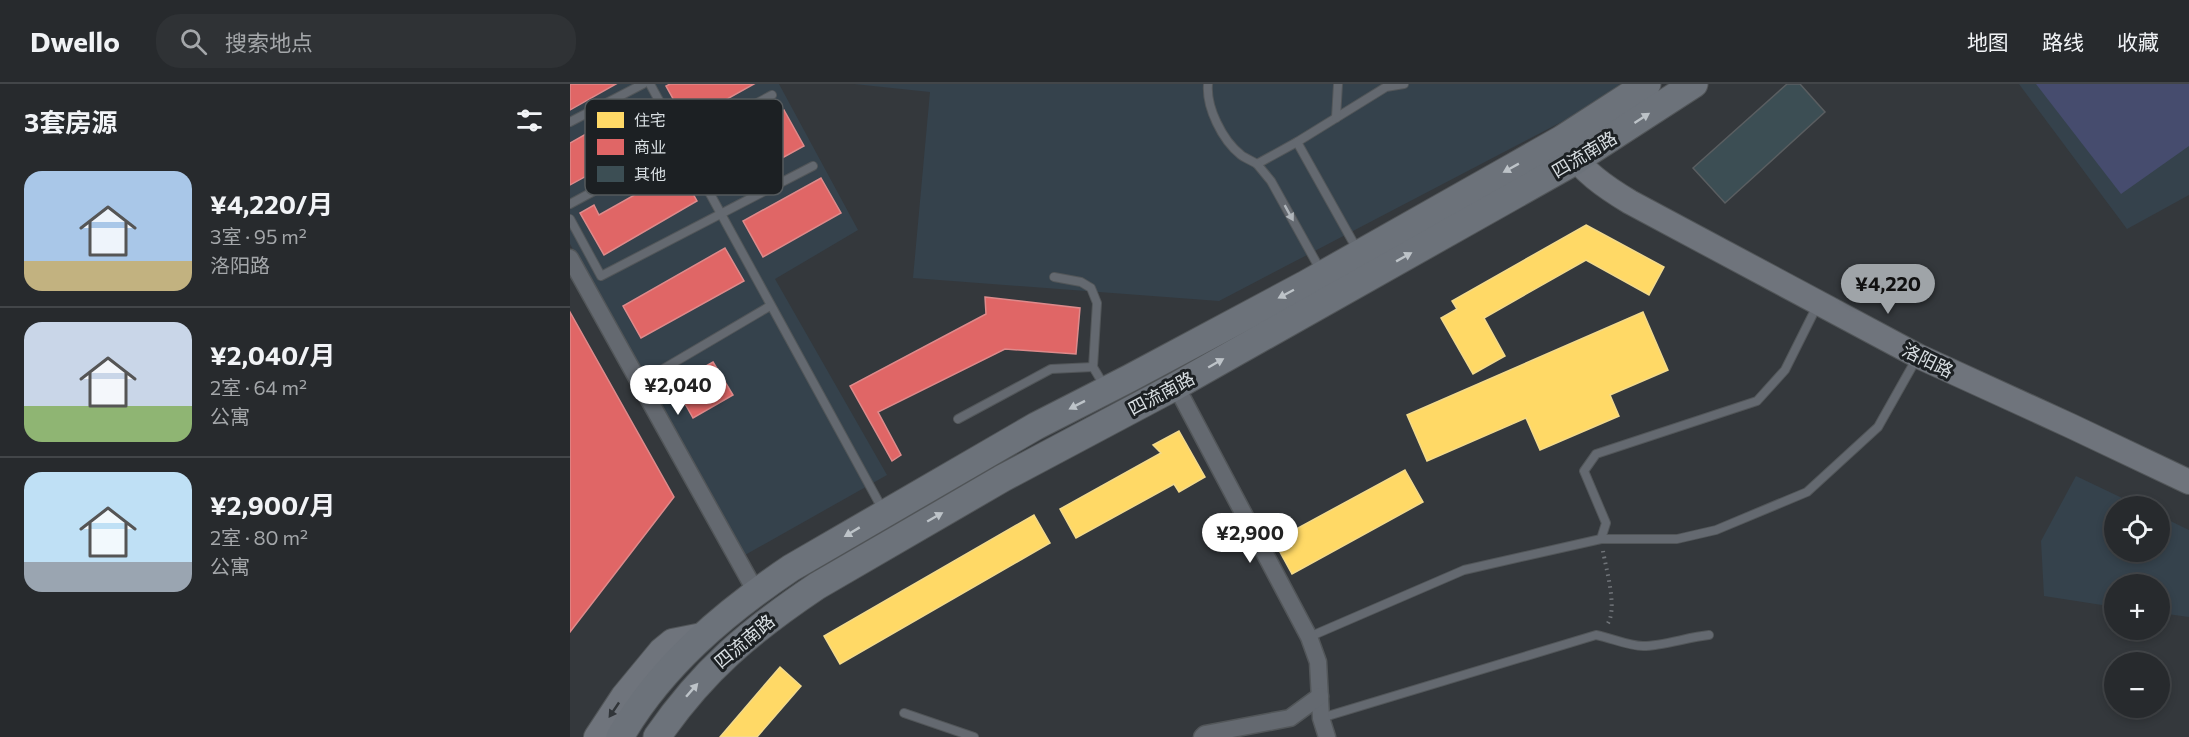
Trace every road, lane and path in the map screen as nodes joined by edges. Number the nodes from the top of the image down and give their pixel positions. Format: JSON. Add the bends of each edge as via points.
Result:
{"nodes":[{"id":1,"x":643,"y":84,"type":"edge"},
{"id":2,"x":650,"y":84,"type":"edge"},
{"id":3,"x":1208,"y":84,"type":"edge"},
{"id":4,"x":1338,"y":84,"type":"edge"},
{"id":5,"x":1404,"y":84,"type":"edge"},
{"id":6,"x":1647,"y":84,"type":"edge"},
{"id":7,"x":1694,"y":84,"type":"edge"},
{"id":8,"x":772,"y":95,"type":"dead end"},
{"id":9,"x":614,"y":99,"type":"edge"},
{"id":10,"x":658,"y":99,"type":"edge"},
{"id":11,"x":764,"y":99,"type":"edge"},
{"id":12,"x":585,"y":114,"type":"edge"},
{"id":13,"x":1336,"y":118,"type":"junction"},
{"id":14,"x":570,"y":122,"type":"edge"},
{"id":15,"x":1297,"y":142,"type":"junction"},
{"id":16,"x":1569,"y":150,"type":"junction"},
{"id":17,"x":1257,"y":164,"type":"junction"},
{"id":18,"x":813,"y":166,"type":"dead end"},
{"id":19,"x":783,"y":182,"type":"edge"},
{"id":20,"x":587,"y":195,"type":"edge"},
{"id":21,"x":711,"y":195,"type":"edge"},
{"id":22,"x":757,"y":195,"type":"edge"},
{"id":23,"x":570,"y":204,"type":"edge"},
{"id":24,"x":721,"y":214,"type":"junction"},
{"id":25,"x":570,"y":219,"type":"edge"},
{"id":26,"x":570,"y":258,"type":"edge"},
{"id":27,"x":1366,"y":264,"type":"junction"},
{"id":28,"x":1054,"y":277,"type":"dead end"},
{"id":29,"x":1329,"y":285,"type":"junction"},
{"id":30,"x":1819,"y":303,"type":"junction"},
{"id":31,"x":770,"y":306,"type":"junction"},
{"id":32,"x":1918,"y":356,"type":"junction"},
{"id":33,"x":1093,"y":367,"type":"junction"},
{"id":34,"x":663,"y":369,"type":"dead end"},
{"id":35,"x":1176,"y":386,"type":"junction"},
{"id":36,"x":1107,"y":390,"type":"junction"},
{"id":37,"x":958,"y":419,"type":"dead end"},
{"id":38,"x":2189,"y":482,"type":"edge"},
{"id":39,"x":885,"y":513,"type":"junction"},
{"id":40,"x":1601,"y":539,"type":"junction"},
{"id":41,"x":756,"y":592,"type":"junction"},
{"id":42,"x":702,"y":635,"type":"junction"},
{"id":43,"x":1596,"y":635,"type":"junction"},
{"id":44,"x":1709,"y":635,"type":"dead end"},
{"id":45,"x":1309,"y":637,"type":"junction"},
{"id":46,"x":1320,"y":696,"type":"junction"},
{"id":47,"x":904,"y":713,"type":"dead end"},
{"id":48,"x":1321,"y":718,"type":"junction"},
{"id":49,"x":596,"y":737,"type":"edge"},
{"id":50,"x":620,"y":737,"type":"edge"},
{"id":51,"x":657,"y":737,"type":"edge"},
{"id":52,"x":974,"y":737,"type":"edge"},
{"id":53,"x":1202,"y":737,"type":"edge"},
{"id":54,"x":1327,"y":737,"type":"edge"}],
"edges":[{"from":1,"to":9,"type":"lane"},
{"from":2,"to":10,"type":"lane"},
{"from":3,"to":17,"type":"lane","via":[[1216,125],[1240,154]]},
{"from":4,"to":13,"type":"lane"},
{"from":5,"to":13,"type":"lane","via":[[1386,87]]},
{"from":6,"to":16,"type":"main road","name":"四流南路"},
{"from":16,"to":7,"type":"main road","name":"四流南路","one_way":true},
{"from":8,"to":11,"type":"lane"},
{"from":12,"to":14,"type":"lane"},
{"from":13,"to":15,"type":"lane"},
{"from":15,"to":17,"type":"lane"},
{"from":15,"to":27,"type":"lane"},
{"from":16,"to":27,"type":"main road","name":"四流南路"},
{"from":16,"to":30,"type":"street","name":"洛阳路","via":[[1603,185],[1630,202]]},
{"from":17,"to":29,"type":"lane","one_way":true,"via":[[1271,181]]},
{"from":18,"to":19,"type":"lane"},
{"from":20,"to":23,"type":"lane"},
{"from":21,"to":24,"type":"lane"},
{"from":22,"to":24,"type":"lane"},
{"from":24,"to":25,"type":"lane","via":[[601,276]]},
{"from":24,"to":31,"type":"lane"},
{"from":26,"to":41,"type":"street"},
{"from":27,"to":29,"type":"main road","name":"四流南路"},
{"from":28,"to":33,"type":"lane","via":[[1091,288],[1097,303]]},
{"from":35,"to":29,"type":"main road","name":"四流南路","one_way":true},
{"from":29,"to":36,"type":"main road","name":"四流南路","one_way":true},
{"from":30,"to":32,"type":"street","name":"洛阳路"},
{"from":30,"to":40,"type":"lane","via":[[1785,370],[1757,401],[1596,454],[1584,471],[1606,523]]},
{"from":31,"to":34,"type":"lane"},
{"from":31,"to":39,"type":"lane"},
{"from":32,"to":38,"type":"street","name":"洛阳路"},
{"from":32,"to":40,"type":"lane","via":[[1878,427],[1807,492],[1716,530],[1677,538]]},
{"from":33,"to":36,"type":"lane"},
{"from":33,"to":37,"type":"lane","via":[[1051,369]]},
{"from":35,"to":45,"type":"street"},
{"from":51,"to":35,"type":"main road","name":"四流南路","one_way":true,"via":[[682,701],[720,659],[826,580],[993,484]]},
{"from":36,"to":39,"type":"main road","name":"四流南路","one_way":true},
{"from":39,"to":41,"type":"main road","name":"四流南路","one_way":true},
{"from":40,"to":43,"type":"path","via":[[1612,603],[1609,622]]},
{"from":40,"to":45,"type":"lane","via":[[1464,570]]},
{"from":41,"to":42,"type":"main road","name":"四流南路"},
{"from":42,"to":49,"type":"street","one_way":true,"via":[[672,641],[661,650]]},
{"from":42,"to":50,"type":"main road","name":"四流南路","via":[[659,681]]},
{"from":43,"to":44,"type":"lane","via":[[1639,646]]},
{"from":43,"to":48,"type":"lane"},
{"from":45,"to":46,"type":"street","via":[[1318,662]]},
{"from":46,"to":48,"type":"street"},
{"from":46,"to":53,"type":"street","via":[[1290,718]]},
{"from":47,"to":52,"type":"lane"},
{"from":48,"to":54,"type":"street"}]}
